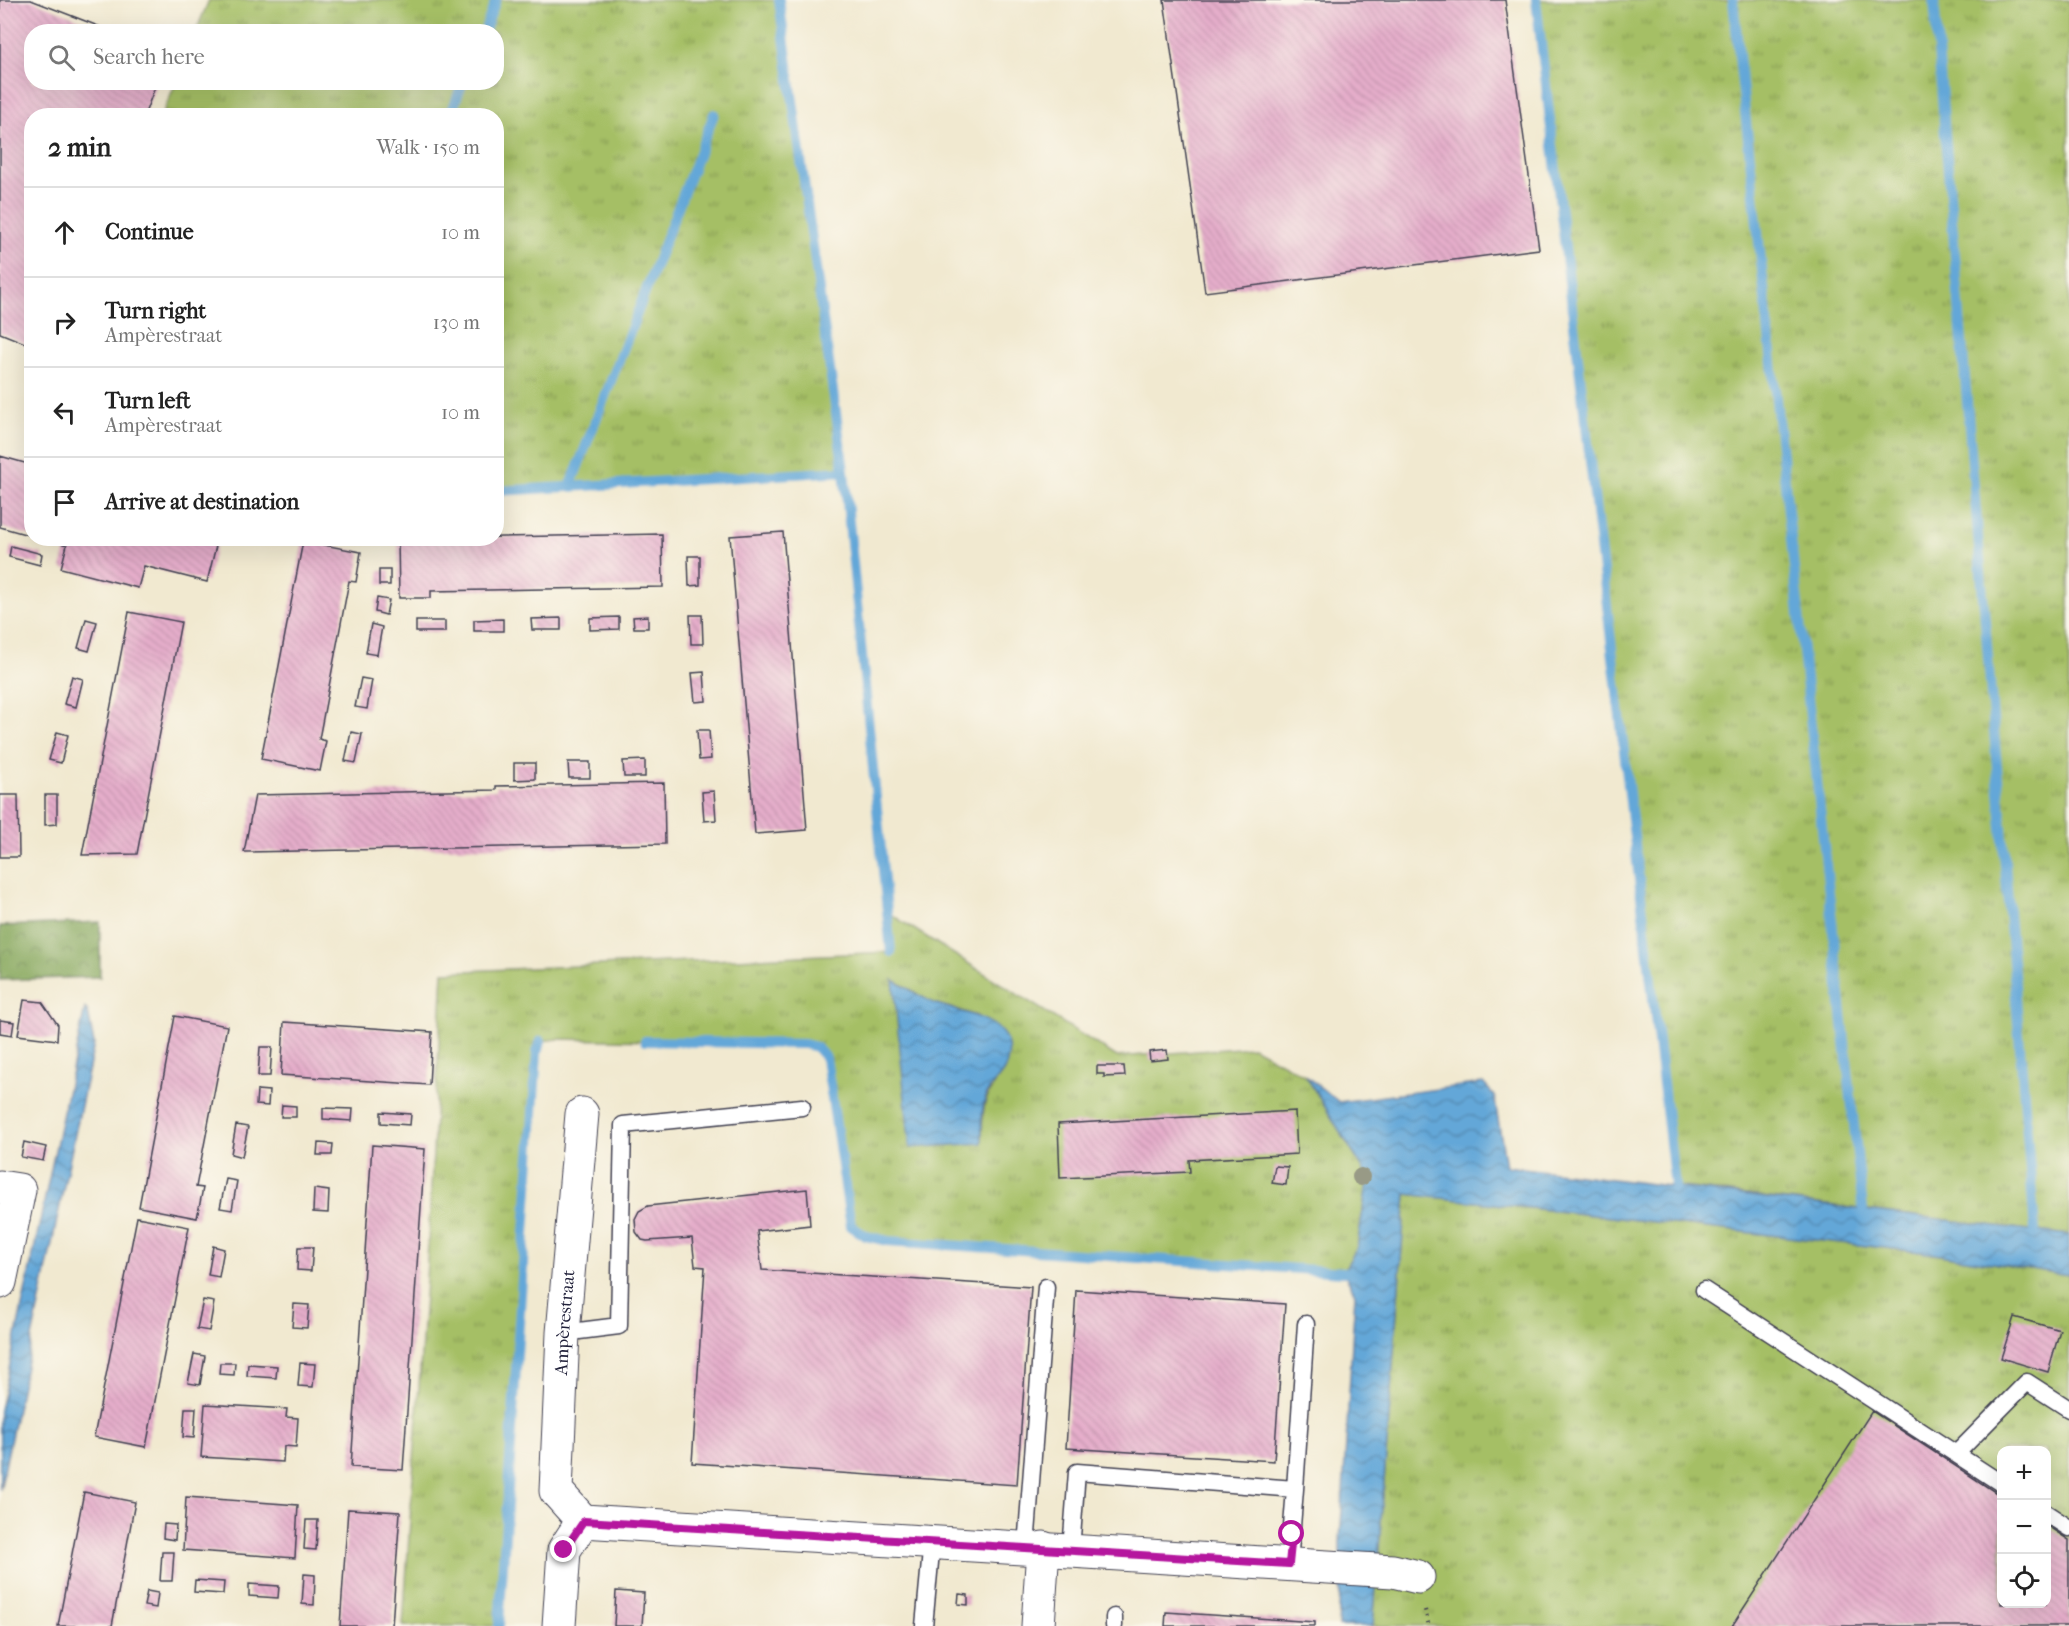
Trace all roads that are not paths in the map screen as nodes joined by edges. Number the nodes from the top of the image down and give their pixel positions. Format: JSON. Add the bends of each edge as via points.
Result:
{"nodes":[{"id":1,"x":802,"y":1107,"type":"dead end"},
{"id":2,"x":582,"y":1114,"type":"dead end"},
{"id":3,"x":0,"y":1187,"type":"edge"},
{"id":4,"x":1,"y":1270,"type":"edge"},
{"id":5,"x":1047,"y":1287,"type":"dead end"},
{"id":6,"x":1704,"y":1290,"type":"dead end"},
{"id":7,"x":1306,"y":1324,"type":"dead end"},
{"id":8,"x":563,"y":1334,"type":"junction"},
{"id":9,"x":2069,"y":1409,"type":"edge"},
{"id":10,"x":1956,"y":1454,"type":"junction"},
{"id":11,"x":1997,"y":1481,"type":"edge"},
{"id":12,"x":1295,"y":1489,"type":"junction"},
{"id":13,"x":2051,"y":1516,"type":"edge"},
{"id":14,"x":584,"y":1521,"type":"junction"},
{"id":15,"x":2069,"y":1528,"type":"edge"},
{"id":16,"x":932,"y":1541,"type":"junction"},
{"id":17,"x":1046,"y":1548,"type":"junction"},
{"id":18,"x":1289,"y":1564,"type":"junction"},
{"id":19,"x":1405,"y":1574,"type":"dead end"},
{"id":20,"x":559,"y":1626,"type":"edge"},
{"id":21,"x":924,"y":1626,"type":"edge"},
{"id":22,"x":1038,"y":1626,"type":"edge"}],
"edges":[{"from":1,"to":8,"type":"lane","via":[[623,1125],[619,1326]]},
{"from":2,"to":8,"type":"street","name":"Ampèrestraat"},
{"from":3,"to":4,"type":"street","via":[[19,1190]]},
{"from":5,"to":17,"type":"lane"},
{"from":6,"to":10,"type":"lane"},
{"from":7,"to":12,"type":"lane"},
{"from":8,"to":14,"type":"street","name":"Ampèrestraat","via":[[556,1491]]},
{"from":9,"to":10,"type":"lane","via":[[2027,1382]]},
{"from":10,"to":11,"type":"lane"},
{"from":12,"to":17,"type":"lane","via":[[1077,1472]]},
{"from":12,"to":18,"type":"lane"},
{"from":13,"to":15,"type":"lane"},
{"from":14,"to":16,"type":"street"},
{"from":14,"to":20,"type":"street","via":[[564,1550]]},
{"from":16,"to":17,"type":"street"},
{"from":16,"to":21,"type":"lane"},
{"from":17,"to":18,"type":"street"},
{"from":17,"to":22,"type":"street"},
{"from":18,"to":19,"type":"street"}]}
